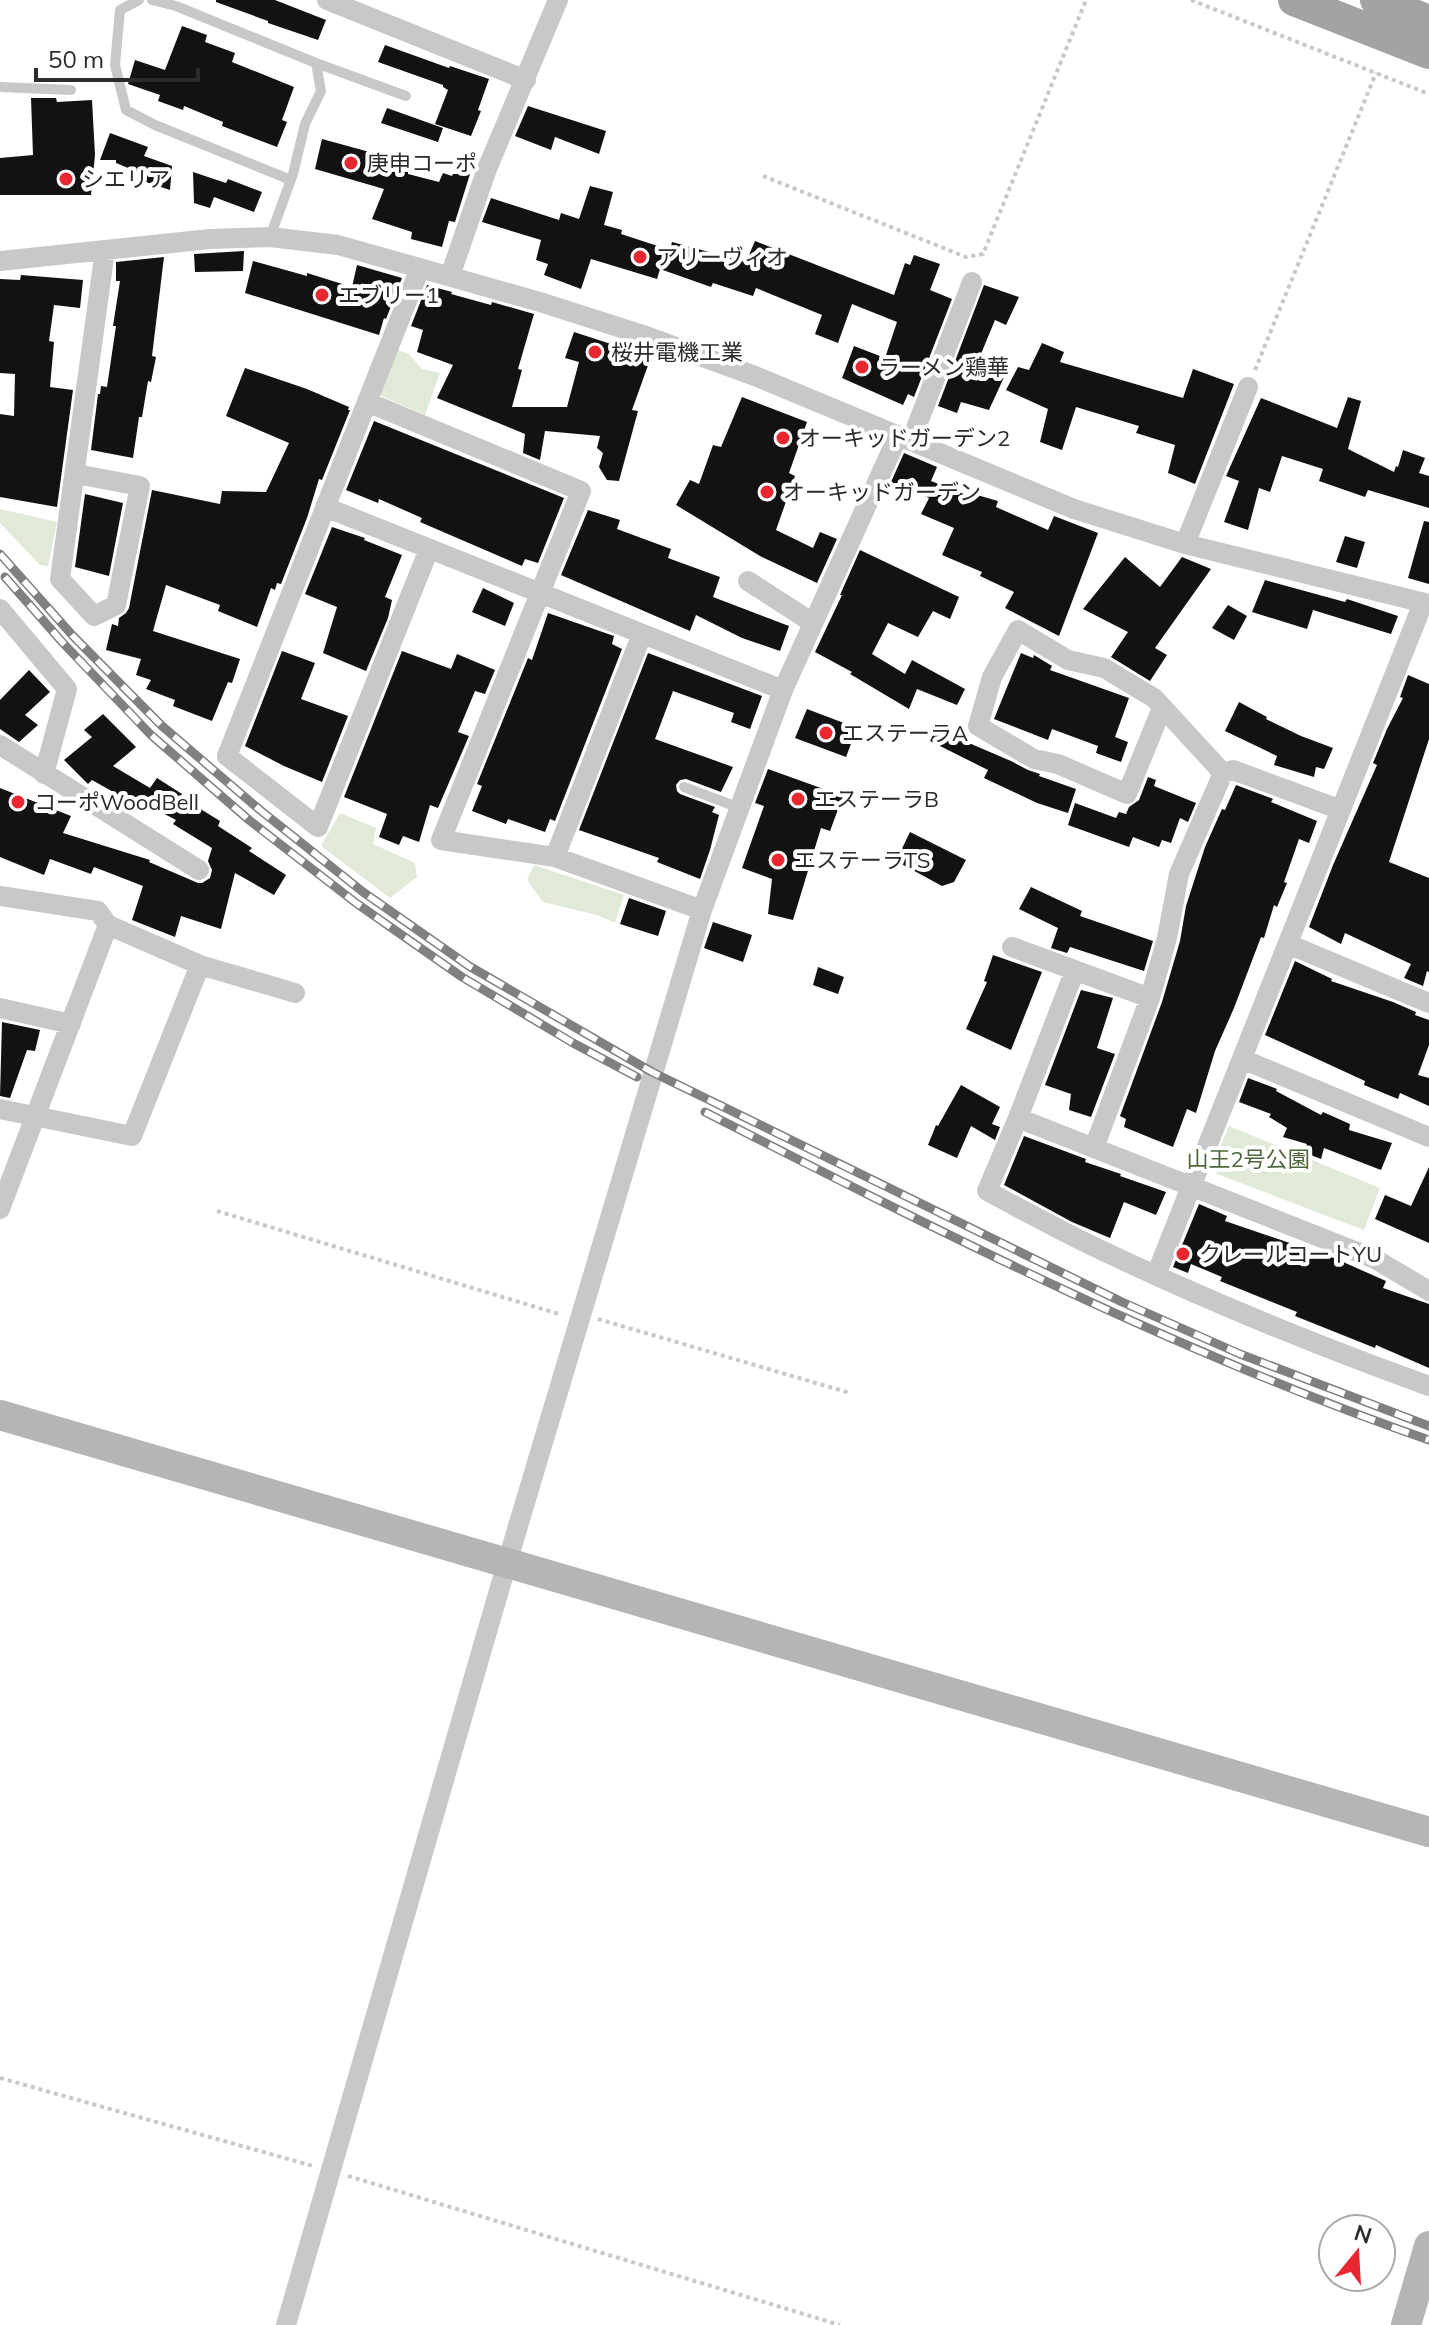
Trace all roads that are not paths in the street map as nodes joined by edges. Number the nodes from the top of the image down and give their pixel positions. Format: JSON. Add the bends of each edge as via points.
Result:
{"nodes":[{"id":1,"x":139,"y":0,"type":"edge"},
{"id":2,"x":152,"y":0,"type":"edge"},
{"id":3,"x":327,"y":0,"type":"edge"},
{"id":4,"x":558,"y":0,"type":"edge"},
{"id":5,"x":1294,"y":0,"type":"edge"},
{"id":6,"x":1376,"y":0,"type":"edge"},
{"id":7,"x":1429,"y":21,"type":"edge"},
{"id":8,"x":1429,"y":53,"type":"edge"},
{"id":9,"x":316,"y":63,"type":"junction"},
{"id":10,"x":526,"y":80,"type":"junction"},
{"id":11,"x":0,"y":87,"type":"edge"},
{"id":12,"x":71,"y":90,"type":"dead end"},
{"id":13,"x":406,"y":96,"type":"dead end"},
{"id":14,"x":291,"y":180,"type":"junction"},
{"id":15,"x":270,"y":237,"type":"junction"},
{"id":16,"x":105,"y":250,"type":"junction"},
{"id":17,"x":0,"y":261,"type":"edge"},
{"id":18,"x":420,"y":268,"type":"junction"},
{"id":19,"x":450,"y":276,"type":"junction"},
{"id":20,"x":972,"y":282,"type":"dead end"},
{"id":21,"x":1248,"y":387,"type":"road end"},
{"id":22,"x":367,"y":402,"type":"junction"},
{"id":23,"x":905,"y":438,"type":"junction"},
{"id":24,"x":76,"y":474,"type":"junction"},
{"id":25,"x":325,"y":507,"type":"junction"},
{"id":26,"x":1185,"y":544,"type":"junction"},
{"id":27,"x":429,"y":549,"type":"junction"},
{"id":28,"x":748,"y":581,"type":"dead end"},
{"id":29,"x":540,"y":593,"type":"junction"},
{"id":30,"x":1426,"y":604,"type":"edge"},
{"id":31,"x":0,"y":609,"type":"edge"},
{"id":32,"x":813,"y":623,"type":"junction"},
{"id":33,"x":642,"y":634,"type":"junction"},
{"id":34,"x":783,"y":690,"type":"junction"},
{"id":35,"x":1162,"y":708,"type":"junction"},
{"id":36,"x":0,"y":745,"type":"edge"},
{"id":37,"x":1223,"y":773,"type":"junction"},
{"id":38,"x":44,"y":774,"type":"junction"},
{"id":39,"x":684,"y":787,"type":"dead end"},
{"id":40,"x":740,"y":808,"type":"junction"},
{"id":41,"x":1341,"y":810,"type":"junction"},
{"id":42,"x":555,"y":857,"type":"junction"},
{"id":43,"x":199,"y":870,"type":"dead end"},
{"id":44,"x":0,"y":896,"type":"edge"},
{"id":45,"x":702,"y":910,"type":"junction"},
{"id":46,"x":108,"y":925,"type":"junction"},
{"id":47,"x":1288,"y":944,"type":"junction"},
{"id":48,"x":1012,"y":947,"type":"dead end"},
{"id":49,"x":200,"y":965,"type":"junction"},
{"id":50,"x":1075,"y":970,"type":"junction"},
{"id":51,"x":295,"y":993,"type":"dead end"},
{"id":52,"x":1150,"y":998,"type":"junction"},
{"id":53,"x":1429,"y":1003,"type":"edge"},
{"id":54,"x":0,"y":1008,"type":"edge"},
{"id":55,"x":71,"y":1024,"type":"junction"},
{"id":56,"x":1242,"y":1059,"type":"junction"},
{"id":57,"x":0,"y":1109,"type":"edge"},
{"id":58,"x":35,"y":1117,"type":"junction"},
{"id":59,"x":1018,"y":1118,"type":"junction"},
{"id":60,"x":1429,"y":1137,"type":"edge"},
{"id":61,"x":1094,"y":1148,"type":"junction"},
{"id":62,"x":1192,"y":1187,"type":"junction"},
{"id":63,"x":0,"y":1209,"type":"edge"},
{"id":64,"x":1156,"y":1275,"type":"junction"},
{"id":65,"x":1429,"y":1291,"type":"edge"},
{"id":66,"x":1429,"y":1386,"type":"edge"},
{"id":67,"x":0,"y":1415,"type":"edge"},
{"id":68,"x":507,"y":1563,"type":"junction"},
{"id":69,"x":1429,"y":1832,"type":"edge"},
{"id":70,"x":1429,"y":2246,"type":"edge"},
{"id":71,"x":286,"y":2325,"type":"edge"},
{"id":72,"x":1406,"y":2325,"type":"edge"}],
"edges":[{"from":1,"to":14,"type":"lane","via":[[120,10],[115,65],[126,110]]},
{"from":2,"to":9,"type":"lane"},
{"from":3,"to":10,"type":"street"},
{"from":4,"to":10,"type":"street"},
{"from":5,"to":8,"type":"main road"},
{"from":6,"to":7,"type":"main road"},
{"from":9,"to":13,"type":"lane"},
{"from":9,"to":14,"type":"lane","via":[[321,91],[305,124]]},
{"from":10,"to":19,"type":"street","via":[[487,169]]},
{"from":11,"to":12,"type":"lane"},
{"from":14,"to":15,"type":"lane"},
{"from":15,"to":16,"type":"street"},
{"from":15,"to":18,"type":"street","via":[[338,245]]},
{"from":16,"to":17,"type":"street"},
{"from":16,"to":24,"type":"street"},
{"from":18,"to":19,"type":"street"},
{"from":18,"to":22,"type":"street"},
{"from":19,"to":23,"type":"street","via":[[643,335]]},
{"from":20,"to":23,"type":"street"},
{"from":21,"to":26,"type":"street"},
{"from":22,"to":25,"type":"street"},
{"from":22,"to":29,"type":"street","via":[[581,491]]},
{"from":23,"to":26,"type":"street","via":[[1074,509]]},
{"from":23,"to":32,"type":"street"},
{"from":24,"to":24,"type":"street","via":[[140,486],[116,605],[94,616],[60,579]]},
{"from":25,"to":27,"type":"street"},
{"from":25,"to":27,"type":"street","via":[[227,756],[318,827]]},
{"from":26,"to":30,"type":"street"},
{"from":27,"to":29,"type":"street"},
{"from":28,"to":32,"type":"street"},
{"from":29,"to":33,"type":"street"},
{"from":29,"to":42,"type":"street","via":[[441,840]]},
{"from":30,"to":41,"type":"street"},
{"from":31,"to":38,"type":"street","via":[[67,689]]},
{"from":32,"to":34,"type":"street"},
{"from":33,"to":34,"type":"street"},
{"from":33,"to":42,"type":"street"},
{"from":34,"to":40,"type":"street"},
{"from":35,"to":35,"type":"street","via":[[1104,668],[1068,660],[1018,630],[992,677],[978,726],[1034,759],[1127,794]]},
{"from":35,"to":37,"type":"street"},
{"from":36,"to":38,"type":"street"},
{"from":37,"to":41,"type":"street","via":[[1233,770]]},
{"from":37,"to":52,"type":"street","via":[[1179,874]]},
{"from":38,"to":43,"type":"street"},
{"from":39,"to":40,"type":"lane"},
{"from":40,"to":45,"type":"street"},
{"from":41,"to":47,"type":"street"},
{"from":42,"to":45,"type":"street"},
{"from":44,"to":46,"type":"street","via":[[98,911]]},
{"from":45,"to":68,"type":"street"},
{"from":46,"to":49,"type":"street"},
{"from":46,"to":55,"type":"street"},
{"from":47,"to":53,"type":"street"},
{"from":47,"to":56,"type":"street"},
{"from":48,"to":50,"type":"street"},
{"from":49,"to":51,"type":"street"},
{"from":49,"to":58,"type":"street","via":[[132,1136]]},
{"from":50,"to":52,"type":"street"},
{"from":50,"to":59,"type":"street"},
{"from":52,"to":61,"type":"street"},
{"from":54,"to":55,"type":"street"},
{"from":55,"to":58,"type":"street"},
{"from":56,"to":60,"type":"street"},
{"from":56,"to":62,"type":"street"},
{"from":57,"to":58,"type":"street"},
{"from":58,"to":63,"type":"street"},
{"from":59,"to":61,"type":"street"},
{"from":59,"to":64,"type":"street","via":[[987,1191]]},
{"from":61,"to":62,"type":"street"},
{"from":62,"to":64,"type":"street"},
{"from":62,"to":65,"type":"street","via":[[1375,1259]]},
{"from":64,"to":66,"type":"street"},
{"from":67,"to":68,"type":"street"},
{"from":68,"to":69,"type":"street"},
{"from":68,"to":71,"type":"street"},
{"from":70,"to":72,"type":"street"}]}
